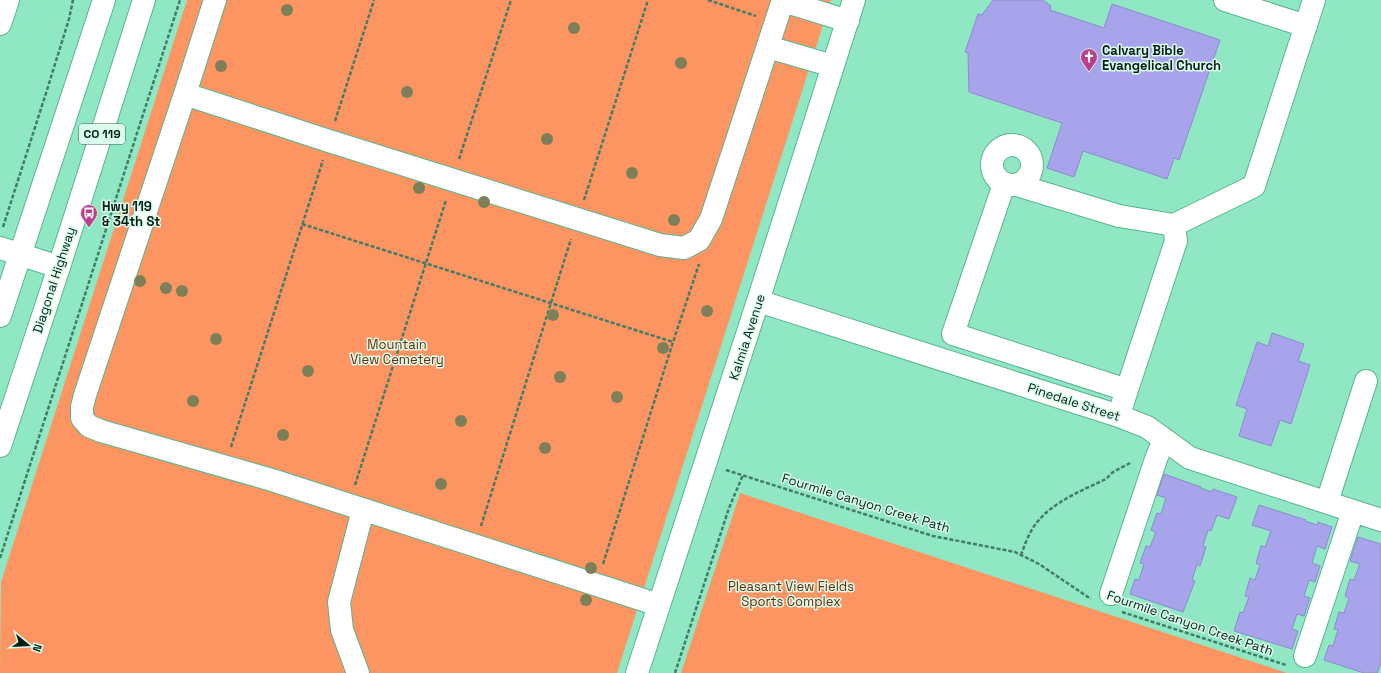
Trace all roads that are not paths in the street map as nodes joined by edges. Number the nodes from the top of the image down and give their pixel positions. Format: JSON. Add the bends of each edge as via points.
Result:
{"nodes":[{"id":1,"x":8,"y":0,"type":"edge"},
{"id":2,"x":104,"y":0,"type":"edge"},
{"id":3,"x":144,"y":0,"type":"edge"},
{"id":4,"x":215,"y":0,"type":"edge"},
{"id":5,"x":783,"y":0,"type":"edge"},
{"id":6,"x":854,"y":0,"type":"edge"},
{"id":7,"x":1225,"y":0,"type":"edge"},
{"id":8,"x":1314,"y":0,"type":"edge"},
{"id":9,"x":848,"y":21,"type":"junction"},
{"id":10,"x":0,"y":24,"type":"edge"},
{"id":11,"x":1306,"y":26,"type":"junction"},
{"id":12,"x":768,"y":47,"type":"junction"},
{"id":13,"x":833,"y":66,"type":"junction"},
{"id":14,"x":185,"y":94,"type":"junction"},
{"id":15,"x":1174,"y":225,"type":"junction"},
{"id":16,"x":8,"y":244,"type":"edge"},
{"id":17,"x":59,"y":267,"type":"junction"},
{"id":18,"x":758,"y":302,"type":"junction"},
{"id":19,"x":0,"y":316,"type":"edge"},
{"id":20,"x":953,"y":334,"type":"junction"},
{"id":21,"x":946,"y":361,"type":"junction"},
{"id":22,"x":1366,"y":381,"type":"dead end"},
{"id":23,"x":1127,"y":390,"type":"junction"},
{"id":24,"x":1119,"y":416,"type":"junction"},
{"id":25,"x":0,"y":446,"type":"edge"},
{"id":26,"x":1160,"y":449,"type":"junction"},
{"id":27,"x":1327,"y":502,"type":"junction"},
{"id":28,"x":356,"y":507,"type":"junction"},
{"id":29,"x":1353,"y":511,"type":"junction"},
{"id":30,"x":1381,"y":520,"type":"edge"},
{"id":31,"x":1108,"y":602,"type":"road end"},
{"id":32,"x":659,"y":605,"type":"junction"},
{"id":33,"x":1296,"y":661,"type":"road end"},
{"id":34,"x":358,"y":673,"type":"edge"},
{"id":35,"x":637,"y":673,"type":"edge"}],
"edges":[{"from":1,"to":10,"type":"main road"},
{"from":2,"to":16,"type":"main road","number":"CO 119"},
{"from":3,"to":17,"type":"main road","name":"Diagonal Highway","number":"CO 119"},
{"from":4,"to":14,"type":"main road"},
{"from":5,"to":9,"type":"main road"},
{"from":5,"to":12,"type":"main road"},
{"from":6,"to":9,"type":"main road","name":"Kalmia Avenue"},
{"from":7,"to":11,"type":"main road"},
{"from":8,"to":11,"type":"main road"},
{"from":9,"to":13,"type":"main road","name":"Kalmia Avenue"},
{"from":11,"to":15,"type":"main road","via":[[1254,186]]},
{"from":12,"to":13,"type":"main road"},
{"from":12,"to":14,"type":"main road","via":[[711,219],[699,240],[684,248],[660,245]]},
{"from":13,"to":18,"type":"main road","name":"Kalmia Avenue"},
{"from":14,"to":28,"type":"main road","via":[[85,395],[82,418],[89,426],[101,431]]},
{"from":15,"to":20,"type":"main road","via":[[1118,216],[1010,184]]},
{"from":15,"to":23,"type":"main road","via":[[1176,241]]},
{"from":16,"to":17,"type":"main road"},
{"from":16,"to":19,"type":"main road","number":"CO 119"},
{"from":17,"to":25,"type":"main road","name":"Diagonal Highway","number":"CO 119"},
{"from":18,"to":21,"type":"main road","name":"Pinedale Street"},
{"from":18,"to":32,"type":"main road","name":"Kalmia Avenue"},
{"from":20,"to":21,"type":"main road"},
{"from":20,"to":23,"type":"main road"},
{"from":21,"to":24,"type":"main road","name":"Pinedale Street"},
{"from":22,"to":27,"type":"main road"},
{"from":23,"to":24,"type":"main road"},
{"from":24,"to":26,"type":"main road","name":"Pinedale Street","via":[[1147,427]]},
{"from":26,"to":27,"type":"main road","name":"Pinedale Street"},
{"from":26,"to":31,"type":"main road"},
{"from":27,"to":29,"type":"main road","name":"Pinedale Street"},
{"from":28,"to":32,"type":"main road"},
{"from":28,"to":34,"type":"main road","via":[[339,602],[342,630]]},
{"from":29,"to":30,"type":"main road","name":"Pinedale Street"},
{"from":29,"to":33,"type":"main road"},
{"from":32,"to":35,"type":"main road","name":"Kalmia Avenue"}]}
